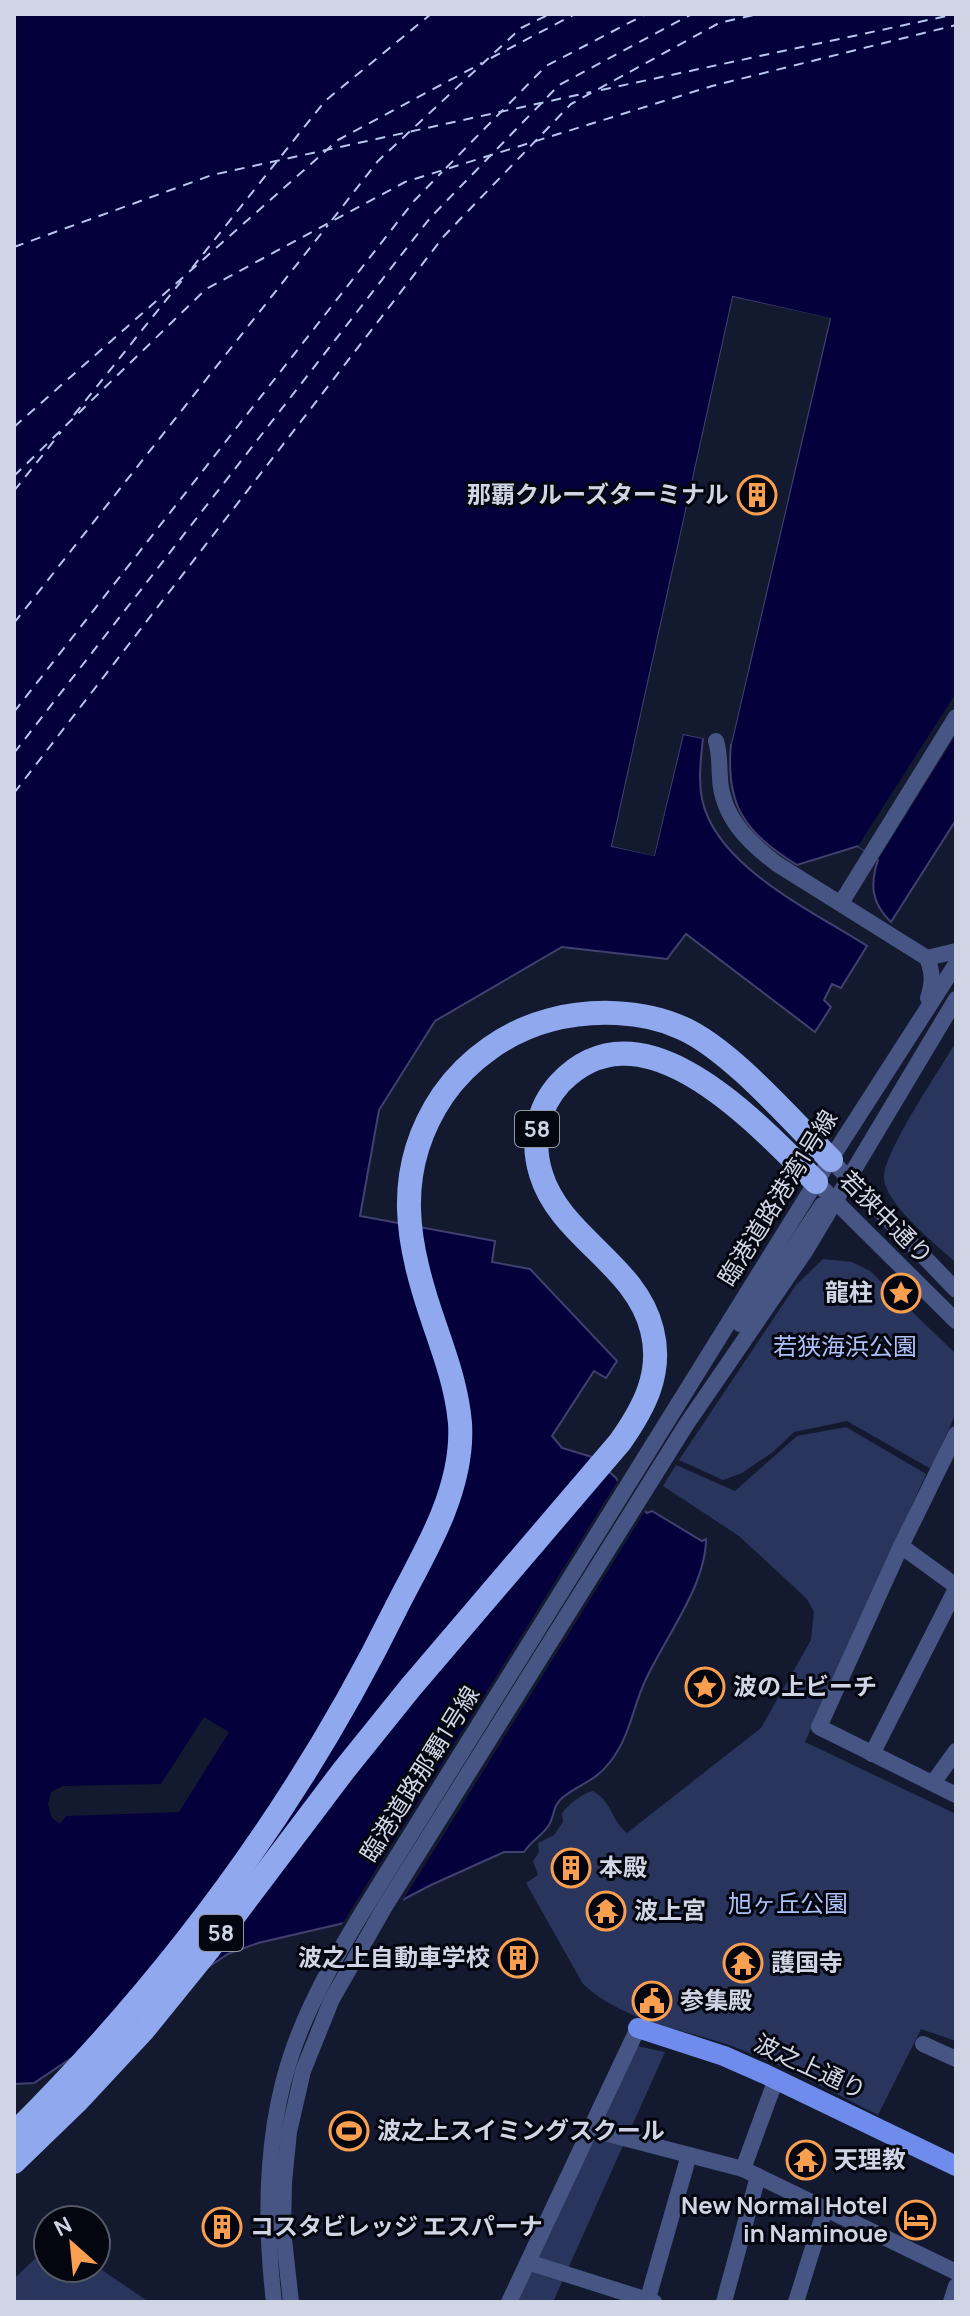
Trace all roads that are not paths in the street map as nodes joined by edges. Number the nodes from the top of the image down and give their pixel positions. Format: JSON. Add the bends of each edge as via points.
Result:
{"nodes":[{"id":1,"x":956,"y":717,"type":"edge"},
{"id":2,"x":716,"y":741,"type":"dead end"},
{"id":3,"x":841,"y":903,"type":"junction"},
{"id":4,"x":956,"y":951,"type":"edge"},
{"id":5,"x":927,"y":958,"type":"junction"},
{"id":6,"x":956,"y":964,"type":"edge"},
{"id":7,"x":956,"y":999,"type":"edge"},
{"id":8,"x":924,"y":1011,"type":"junction"},
{"id":9,"x":831,"y":1160,"type":"junction"},
{"id":10,"x":848,"y":1179,"type":"junction"},
{"id":11,"x":827,"y":1193,"type":"junction"},
{"id":12,"x":956,"y":1290,"type":"edge"},
{"id":13,"x":956,"y":1321,"type":"edge"},
{"id":14,"x":956,"y":1434,"type":"edge"},
{"id":15,"x":651,"y":1464,"type":"junction"},
{"id":16,"x":901,"y":1546,"type":"junction"},
{"id":17,"x":956,"y":1587,"type":"edge"},
{"id":18,"x":956,"y":1751,"type":"edge"},
{"id":19,"x":872,"y":1754,"type":"junction"},
{"id":20,"x":933,"y":1783,"type":"junction"},
{"id":21,"x":956,"y":1795,"type":"edge"},
{"id":22,"x":638,"y":2028,"type":"joint"},
{"id":23,"x":923,"y":2044,"type":"dead end"},
{"id":24,"x":956,"y":2059,"type":"edge"},
{"id":25,"x":776,"y":2079,"type":"junction"},
{"id":26,"x":589,"y":2129,"type":"junction"},
{"id":27,"x":282,"y":2131,"type":"junction"},
{"id":28,"x":14,"y":2134,"type":"edge"},
{"id":29,"x":689,"y":2155,"type":"junction"},
{"id":30,"x":14,"y":2162,"type":"edge"},
{"id":31,"x":956,"y":2166,"type":"edge"},
{"id":32,"x":751,"y":2173,"type":"junction"},
{"id":33,"x":825,"y":2209,"type":"junction"},
{"id":34,"x":528,"y":2262,"type":"junction"},
{"id":35,"x":956,"y":2272,"type":"edge"},
{"id":36,"x":956,"y":2286,"type":"edge"},
{"id":37,"x":649,"y":2301,"type":"edge"},
{"id":38,"x":274,"y":2302,"type":"edge"},
{"id":39,"x":291,"y":2302,"type":"edge"},
{"id":40,"x":509,"y":2302,"type":"edge"},
{"id":41,"x":724,"y":2302,"type":"edge"},
{"id":42,"x":796,"y":2302,"type":"edge"},
{"id":43,"x":951,"y":2302,"type":"edge"}],
"edges":[{"from":1,"to":3,"type":"street"},
{"from":2,"to":3,"type":"street","via":[[722,793],[738,830],[777,864]]},
{"from":3,"to":5,"type":"street"},
{"from":4,"to":5,"type":"street"},
{"from":5,"to":8,"type":"street","via":[[933,985]]},
{"from":6,"to":8,"type":"street","name":"臨港道路港湾1号線"},
{"from":7,"to":10,"type":"street","name":"臨港道路港湾1号線"},
{"from":8,"to":9,"type":"street","name":"臨港道路港湾1号線"},
{"from":9,"to":10,"type":"street","name":"若狭中通り"},
{"from":9,"to":11,"type":"street","name":"臨港道路港湾1号線"},
{"from":9,"to":28,"type":"highway","number":"58","via":[[735,1065],[695,1035],[651,1018],[594,1013],[532,1026],[495,1045],[452,1083],[418,1146],[408,1201],[412,1246],[460,1424],[460,1447],[443,1514],[368,1665],[259,1844],[127,2016]]},
{"from":10,"to":11,"type":"street"},
{"from":10,"to":12,"type":"street","name":"若狭中通り"},
{"from":11,"to":13,"type":"street","name":"若狭中通り"},
{"from":11,"to":15,"type":"street","name":"臨港道路港湾1号線","via":[[709,1356]]},
{"from":11,"to":15,"type":"street","name":"臨港道路港湾1号線","via":[[799,1262]]},
{"from":11,"to":30,"type":"highway","number":"58","via":[[731,1103],[656,1058],[603,1056],[559,1085],[537,1129],[542,1177],[561,1210],[628,1282],[643,1307],[653,1330],[655,1365],[643,1408],[344,1770],[144,2029]]},
{"from":14,"to":16,"type":"street"},
{"from":15,"to":27,"type":"street","name":"臨港道路那覇1号線","via":[[354,1958],[320,2024]]},
{"from":16,"to":17,"type":"street"},
{"from":16,"to":19,"type":"street","via":[[819,1727]]},
{"from":17,"to":19,"type":"street"},
{"from":18,"to":20,"type":"street"},
{"from":19,"to":20,"type":"street"},
{"from":20,"to":21,"type":"street"},
{"from":22,"to":25,"type":"main road","name":"波之上通り"},
{"from":22,"to":26,"type":"street"},
{"from":23,"to":24,"type":"street"},
{"from":25,"to":31,"type":"main road","name":"波之上通り"},
{"from":25,"to":32,"type":"street"},
{"from":26,"to":29,"type":"street"},
{"from":26,"to":34,"type":"street"},
{"from":27,"to":38,"type":"street","via":[[268,2185]]},
{"from":27,"to":39,"type":"street","via":[[283,2230]]},
{"from":29,"to":32,"type":"street"},
{"from":29,"to":37,"type":"street"},
{"from":32,"to":33,"type":"street"},
{"from":32,"to":41,"type":"street"},
{"from":33,"to":35,"type":"street"},
{"from":33,"to":42,"type":"street"},
{"from":34,"to":37,"type":"street"},
{"from":34,"to":40,"type":"street"},
{"from":36,"to":43,"type":"street"}]}
